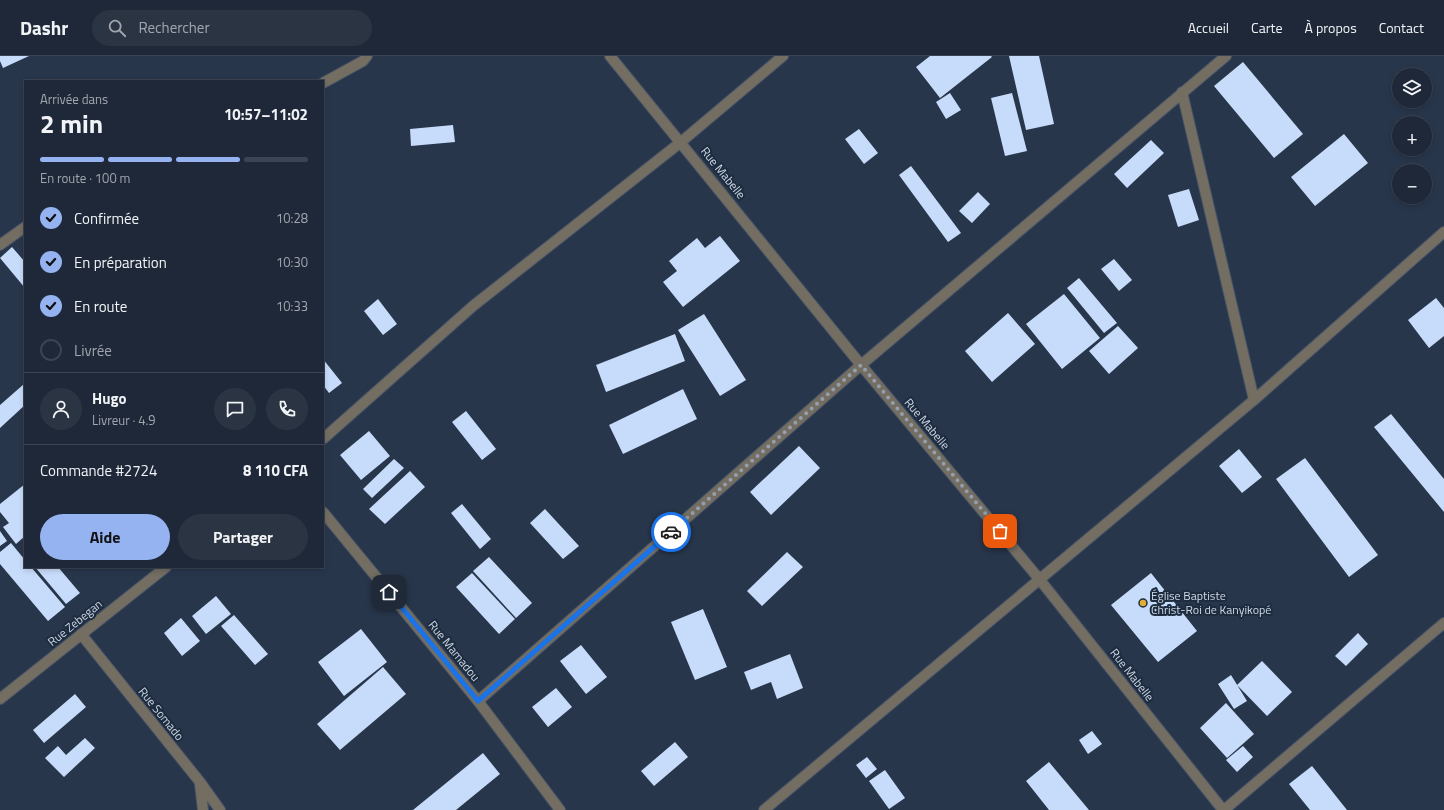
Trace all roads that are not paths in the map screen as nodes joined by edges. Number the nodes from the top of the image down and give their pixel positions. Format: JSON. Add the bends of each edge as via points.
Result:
{"nodes":[{"id":1,"x":367,"y":56,"type":"edge"},
{"id":2,"x":610,"y":56,"type":"edge"},
{"id":3,"x":783,"y":56,"type":"edge"},
{"id":4,"x":1226,"y":56,"type":"edge"},
{"id":5,"x":324,"y":82,"type":"edge"},
{"id":6,"x":1182,"y":92,"type":"junction"},
{"id":7,"x":681,"y":142,"type":"junction"},
{"id":8,"x":24,"y":228,"type":"edge"},
{"id":9,"x":1444,"y":232,"type":"edge"},
{"id":10,"x":0,"y":245,"type":"edge"},
{"id":11,"x":861,"y":365,"type":"junction"},
{"id":12,"x":1254,"y":400,"type":"junction"},
{"id":13,"x":324,"y":438,"type":"edge"},
{"id":14,"x":324,"y":513,"type":"edge"},
{"id":15,"x":165,"y":568,"type":"edge"},
{"id":16,"x":1040,"y":580,"type":"junction"},
{"id":17,"x":1444,"y":623,"type":"edge"},
{"id":18,"x":81,"y":634,"type":"junction"},
{"id":19,"x":0,"y":699,"type":"edge"},
{"id":20,"x":478,"y":701,"type":"junction"},
{"id":21,"x":200,"y":782,"type":"junction"},
{"id":22,"x":203,"y":810,"type":"edge"},
{"id":23,"x":220,"y":810,"type":"edge"},
{"id":24,"x":560,"y":810,"type":"edge"},
{"id":25,"x":764,"y":810,"type":"edge"},
{"id":26,"x":1223,"y":810,"type":"edge"}],
"edges":[{"from":1,"to":5,"type":"street","via":[[363,61]]},
{"from":2,"to":7,"type":"street","name":"Rue Mabelle"},
{"from":3,"to":7,"type":"street"},
{"from":4,"to":6,"type":"street"},
{"from":6,"to":11,"type":"street"},
{"from":6,"to":12,"type":"street"},
{"from":7,"to":11,"type":"street","name":"Rue Mabelle"},
{"from":7,"to":13,"type":"street","via":[[473,306]]},
{"from":8,"to":10,"type":"street"},
{"from":9,"to":12,"type":"street"},
{"from":11,"to":16,"type":"street","name":"Rue Mabelle"},
{"from":11,"to":20,"type":"street"},
{"from":12,"to":16,"type":"street"},
{"from":14,"to":20,"type":"street","name":"Rue Mamadou"},
{"from":15,"to":18,"type":"street","name":"Rue Zebegan"},
{"from":16,"to":25,"type":"street"},
{"from":16,"to":26,"type":"street","name":"Rue Mabelle"},
{"from":17,"to":26,"type":"street"},
{"from":18,"to":19,"type":"street","name":"Rue Zebegan"},
{"from":18,"to":21,"type":"street","name":"Rue Somado"},
{"from":20,"to":24,"type":"street","name":"Rue Mamadou"},
{"from":21,"to":22,"type":"street"},
{"from":21,"to":23,"type":"street","name":"Rue Somado"}]}
